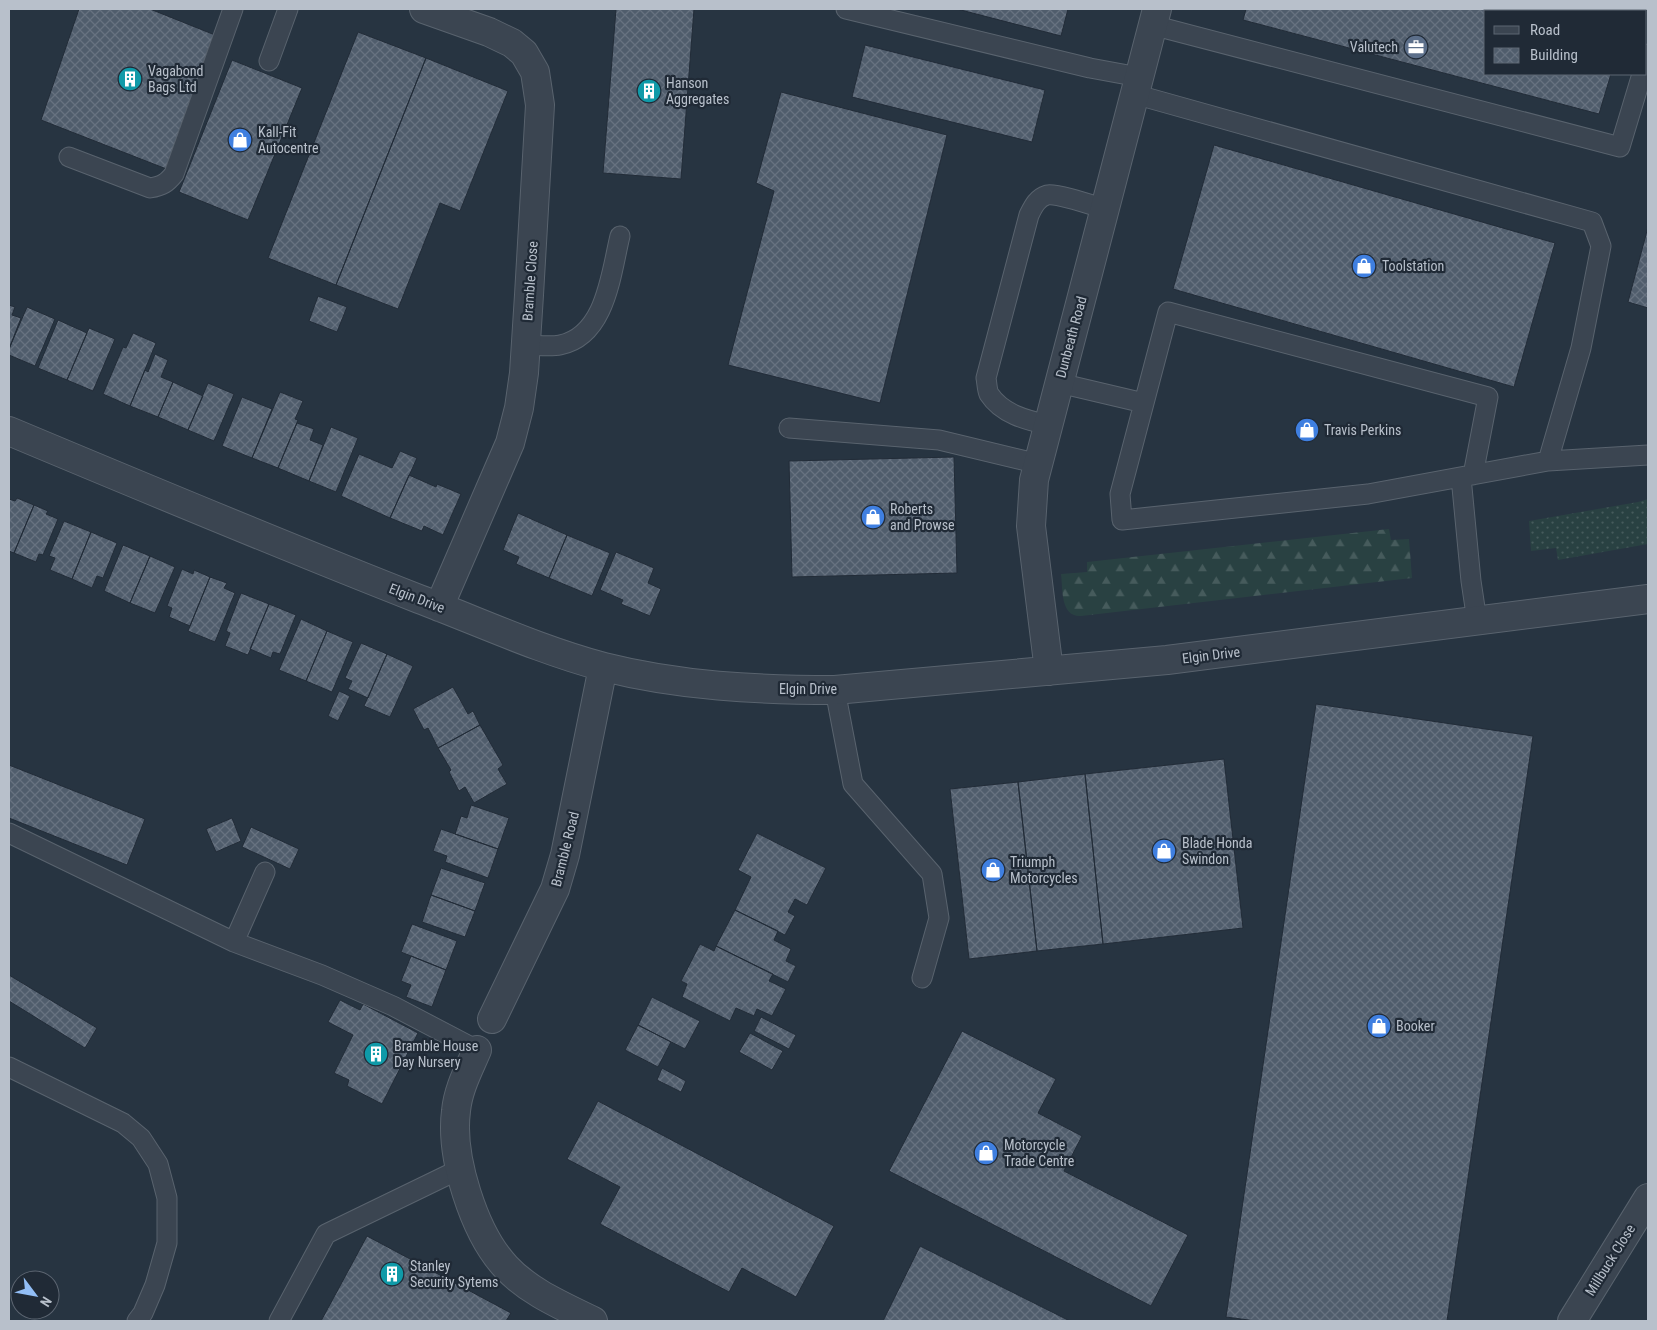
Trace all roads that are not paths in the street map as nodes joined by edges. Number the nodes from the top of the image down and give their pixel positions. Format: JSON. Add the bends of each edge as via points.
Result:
{"nodes":[{"id":1,"x":233,"y":9,"type":"edge"},
{"id":2,"x":288,"y":9,"type":"edge"},
{"id":3,"x":424,"y":9,"type":"edge"},
{"id":4,"x":846,"y":9,"type":"edge"},
{"id":5,"x":1154,"y":17,"type":"edge"},
{"id":6,"x":269,"y":61,"type":"dead end"},
{"id":7,"x":1642,"y":75,"type":"edge"},
{"id":8,"x":1136,"y":85,"type":"junction"},
{"id":9,"x":69,"y":157,"type":"dead end"},
{"id":10,"x":1104,"y":208,"type":"junction"},
{"id":11,"x":620,"y":236,"type":"dead end"},
{"id":12,"x":526,"y":345,"type":"junction"},
{"id":13,"x":1059,"y":383,"type":"junction"},
{"id":14,"x":1144,"y":403,"type":"junction"},
{"id":15,"x":1048,"y":425,"type":"junction"},
{"id":16,"x":789,"y":428,"type":"dead end"},
{"id":17,"x":9,"y":431,"type":"edge"},
{"id":18,"x":1648,"y":455,"type":"edge"},
{"id":19,"x":1548,"y":461,"type":"junction"},
{"id":20,"x":1038,"y":464,"type":"junction"},
{"id":21,"x":1467,"y":476,"type":"junction"},
{"id":22,"x":1648,"y":599,"type":"edge"},
{"id":23,"x":440,"y":607,"type":"junction"},
{"id":24,"x":1477,"y":621,"type":"junction"},
{"id":25,"x":603,"y":667,"type":"junction"},
{"id":26,"x":1049,"y":671,"type":"junction"},
{"id":27,"x":834,"y":690,"type":"junction"},
{"id":28,"x":9,"y":833,"type":"edge"},
{"id":29,"x":265,"y":872,"type":"dead end"},
{"id":30,"x":234,"y":942,"type":"junction"},
{"id":31,"x":922,"y":978,"type":"dead end"},
{"id":32,"x":492,"y":1019,"type":"dead end"},
{"id":33,"x":477,"y":1050,"type":"joint"},
{"id":34,"x":9,"y":1067,"type":"edge"},
{"id":35,"x":460,"y":1169,"type":"junction"},
{"id":36,"x":1648,"y":1198,"type":"edge"},
{"id":37,"x":137,"y":1321,"type":"edge"},
{"id":38,"x":279,"y":1321,"type":"edge"},
{"id":39,"x":593,"y":1321,"type":"edge"},
{"id":40,"x":1572,"y":1321,"type":"edge"}],
"edges":[{"from":1,"to":9,"type":"lane","via":[[169,181],[150,188]]},
{"from":2,"to":6,"type":"lane"},
{"from":3,"to":12,"type":"street","name":"Bramble Close","via":[[512,43],[524,53],[535,72],[540,105]]},
{"from":4,"to":8,"type":"lane","via":[[1090,68]]},
{"from":5,"to":7,"type":"lane","via":[[1620,147]]},
{"from":5,"to":8,"type":"street","name":"Dunbeath Road"},
{"from":8,"to":10,"type":"street","name":"Dunbeath Road"},
{"from":8,"to":19,"type":"lane","via":[[1592,222],[1601,246],[1581,348]]},
{"from":10,"to":13,"type":"street","name":"Dunbeath Road"},
{"from":10,"to":15,"type":"lane","via":[[1058,196],[1046,195],[1036,202],[1029,215],[986,378],[988,393],[1002,409],[1023,419]]},
{"from":11,"to":12,"type":"lane","via":[[606,296],[593,324],[583,334],[560,345]]},
{"from":12,"to":23,"type":"street","name":"Bramble Close","via":[[519,408],[510,443]]},
{"from":13,"to":14,"type":"lane"},
{"from":13,"to":15,"type":"street","name":"Dunbeath Road"},
{"from":14,"to":21,"type":"lane","via":[[1120,494],[1122,520],[1368,494]]},
{"from":14,"to":21,"type":"lane","via":[[1168,312],[1488,397]]},
{"from":15,"to":20,"type":"street","name":"Dunbeath Road"},
{"from":16,"to":20,"type":"lane","via":[[939,440]]},
{"from":17,"to":23,"type":"street","name":"Elgin Drive"},
{"from":18,"to":19,"type":"lane"},
{"from":19,"to":21,"type":"lane"},
{"from":20,"to":26,"type":"street","name":"Dunbeath Road","via":[[1031,526]]},
{"from":21,"to":24,"type":"lane","via":[[1471,581]]},
{"from":22,"to":24,"type":"street","name":"Elgin Drive"},
{"from":23,"to":25,"type":"street","name":"Elgin Drive","via":[[508,635]]},
{"from":24,"to":26,"type":"street","name":"Elgin Drive","via":[[1167,660]]},
{"from":25,"to":27,"type":"street","name":"Elgin Drive","via":[[710,686]]},
{"from":25,"to":32,"type":"street","name":"Bramble Road","via":[[569,839],[555,889]]},
{"from":26,"to":27,"type":"street","name":"Elgin Drive"},
{"from":27,"to":31,"type":"lane","via":[[853,784],[932,874],[939,918]]},
{"from":28,"to":30,"type":"lane"},
{"from":29,"to":30,"type":"lane"},
{"from":30,"to":33,"type":"lane","via":[[362,991]]},
{"from":33,"to":35,"type":"street","via":[[460,1089],[456,1111],[455,1138]]},
{"from":34,"to":37,"type":"lane","via":[[123,1123],[142,1138],[158,1164],[167,1198],[167,1243],[155,1286]]},
{"from":35,"to":38,"type":"lane","via":[[326,1234]]},
{"from":35,"to":39,"type":"street","via":[[487,1242],[506,1268],[532,1289]]},
{"from":36,"to":40,"type":"street","name":"Millbuck Close"}]}
